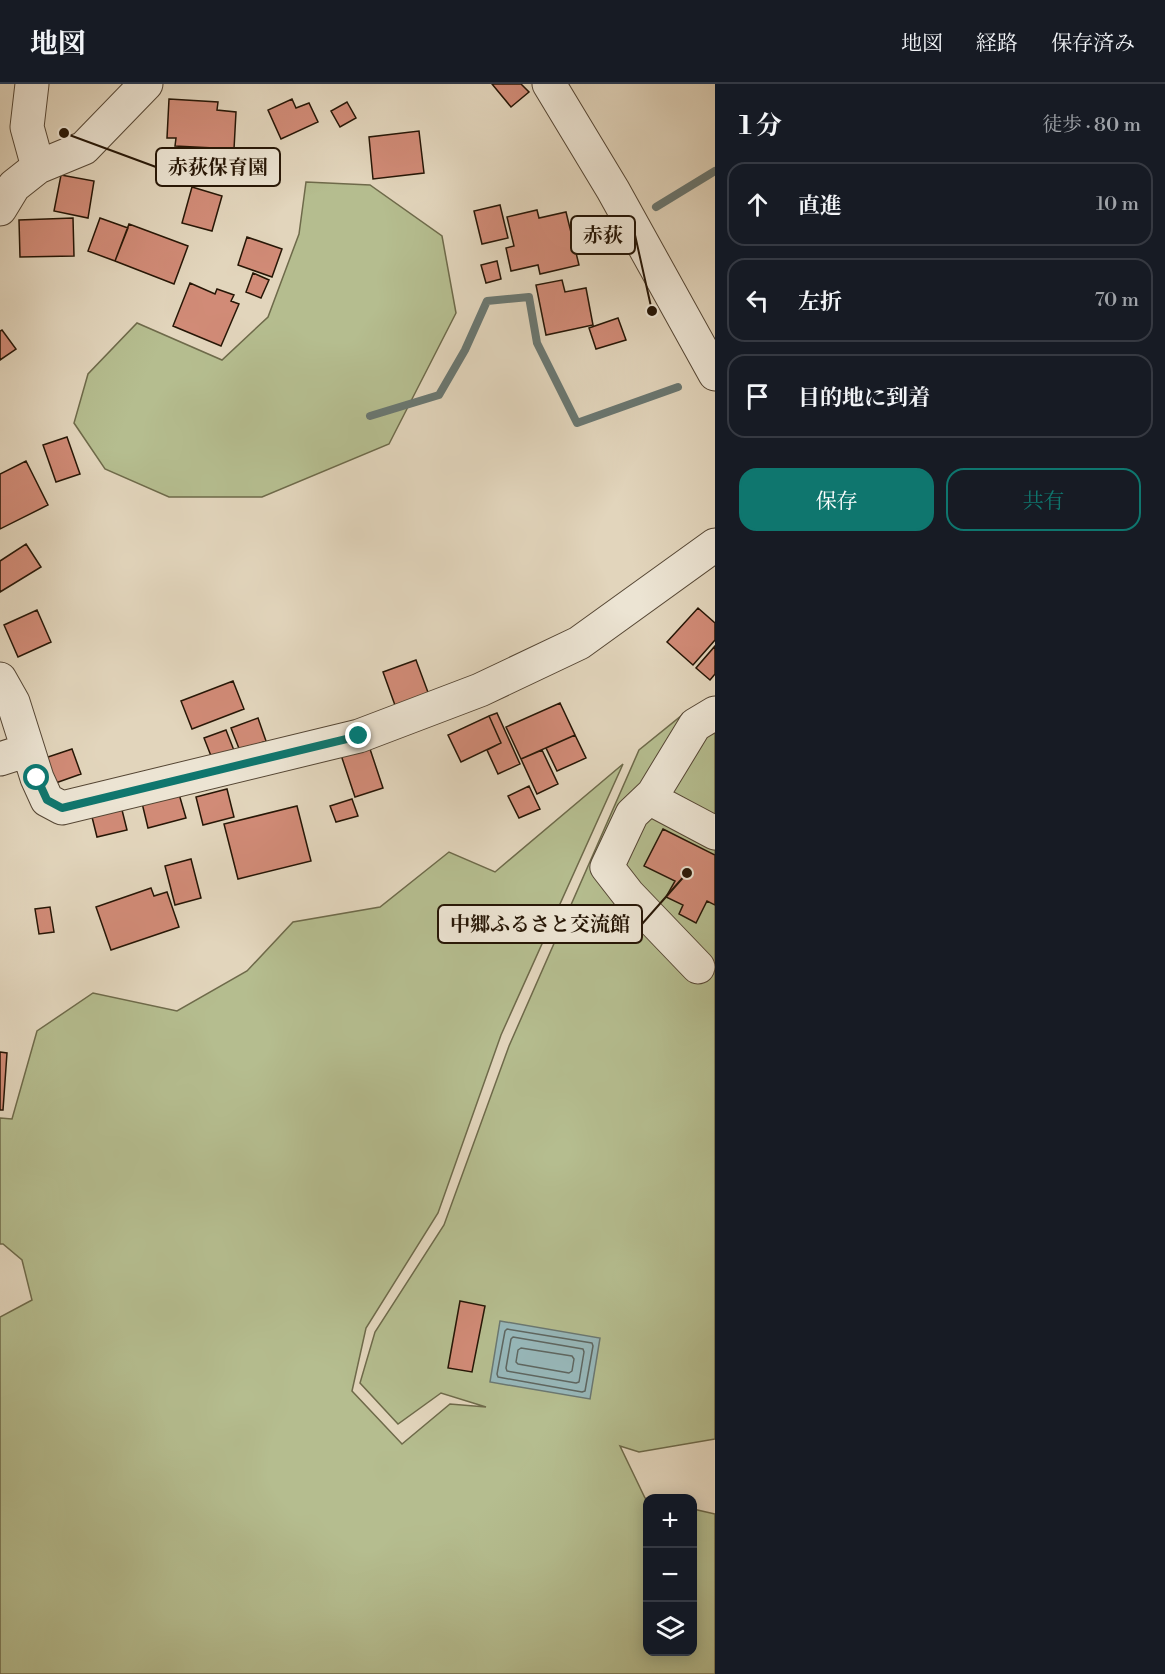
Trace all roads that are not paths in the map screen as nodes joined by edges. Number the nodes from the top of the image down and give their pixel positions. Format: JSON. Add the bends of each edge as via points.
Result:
{"nodes":[{"id":1,"x":32,"y":84,"type":"edge"},
{"id":2,"x":146,"y":84,"type":"edge"},
{"id":3,"x":549,"y":84,"type":"edge"},
{"id":4,"x":13,"y":185,"type":"edge"},
{"id":5,"x":715,"y":374,"type":"edge"},
{"id":6,"x":715,"y":545,"type":"edge"},
{"id":7,"x":0,"y":679,"type":"edge"},
{"id":8,"x":715,"y":713,"type":"edge"},
{"id":9,"x":14,"y":755,"type":"edge"},
{"id":10,"x":649,"y":798,"type":"junction"},
{"id":11,"x":715,"y":833,"type":"edge"},
{"id":12,"x":698,"y":967,"type":"dead end"}],
"edges":[{"from":1,"to":4,"type":"street","via":[[27,127]]},
{"from":2,"to":4,"type":"street","via":[[84,148]]},
{"from":3,"to":5,"type":"street"},
{"from":6,"to":9,"type":"street","via":[[579,643],[480,690],[359,736],[62,808],[47,800],[37,778]]},
{"from":7,"to":9,"type":"street","via":[[12,702]]},
{"from":8,"to":10,"type":"street","via":[[696,725]]},
{"from":10,"to":11,"type":"street"},
{"from":10,"to":12,"type":"street","via":[[632,814],[607,867]]}]}
